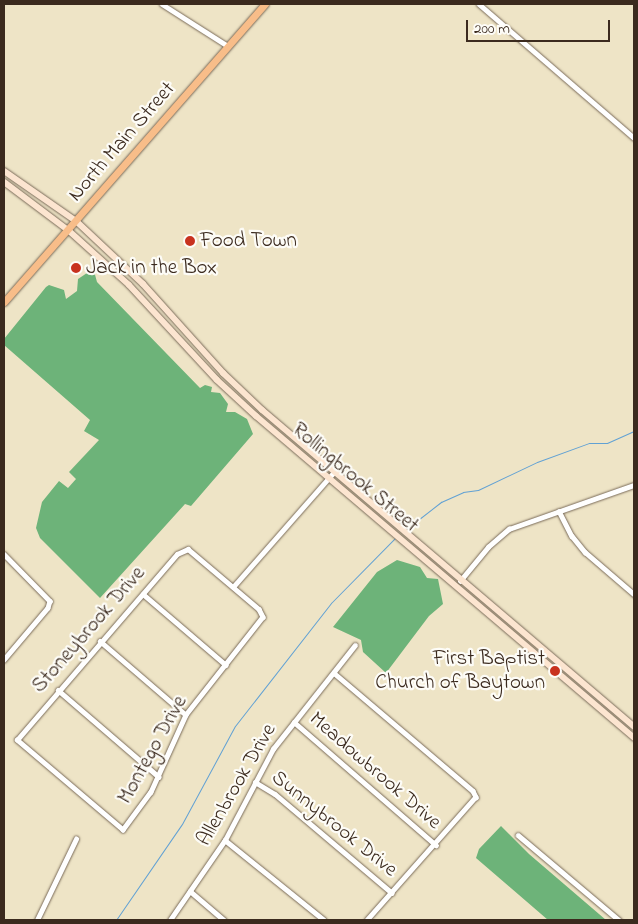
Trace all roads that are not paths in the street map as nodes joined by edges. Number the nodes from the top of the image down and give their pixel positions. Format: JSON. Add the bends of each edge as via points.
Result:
{"nodes":[{"id":1,"x":162,"y":4,"type":"edge"},
{"id":2,"x":265,"y":4,"type":"edge"},
{"id":3,"x":479,"y":4,"type":"edge"},
{"id":4,"x":228,"y":46,"type":"junction"},
{"id":5,"x":634,"y":138,"type":"edge"},
{"id":6,"x":4,"y":171,"type":"edge"},
{"id":7,"x":4,"y":182,"type":"edge"},
{"id":8,"x":76,"y":221,"type":"junction"},
{"id":9,"x":68,"y":230,"type":"junction"},
{"id":10,"x":4,"y":302,"type":"edge"},
{"id":11,"x":334,"y":472,"type":"junction"},
{"id":12,"x":329,"y":478,"type":"junction"},
{"id":13,"x":634,"y":485,"type":"edge"},
{"id":14,"x":559,"y":511,"type":"junction"},
{"id":15,"x":4,"y":554,"type":"edge"},
{"id":16,"x":9,"y":559,"type":"junction"},
{"id":17,"x":4,"y":564,"type":"edge"},
{"id":18,"x":461,"y":579,"type":"junction"},
{"id":19,"x":455,"y":585,"type":"junction"},
{"id":20,"x":233,"y":587,"type":"junction"},
{"id":21,"x":143,"y":594,"type":"junction"},
{"id":22,"x":634,"y":594,"type":"edge"},
{"id":23,"x":518,"y":629,"type":"junction"},
{"id":24,"x":514,"y":635,"type":"junction"},
{"id":25,"x":100,"y":642,"type":"junction"},
{"id":26,"x":355,"y":646,"type":"dead end"},
{"id":27,"x":4,"y":660,"type":"edge"},
{"id":28,"x":226,"y":665,"type":"junction"},
{"id":29,"x":334,"y":672,"type":"junction"},
{"id":30,"x":579,"y":680,"type":"junction"},
{"id":31,"x":573,"y":687,"type":"junction"},
{"id":32,"x":58,"y":690,"type":"junction"},
{"id":33,"x":186,"y":715,"type":"junction"},
{"id":34,"x":294,"y":722,"type":"junction"},
{"id":35,"x":634,"y":727,"type":"edge"},
{"id":36,"x":634,"y":738,"type":"edge"},
{"id":37,"x":159,"y":776,"type":"junction"},
{"id":38,"x":255,"y":782,"type":"junction"},
{"id":39,"x":123,"y":830,"type":"joint"},
{"id":40,"x":518,"y":835,"type":"dead end"},
{"id":41,"x":76,"y":839,"type":"dead end"},
{"id":42,"x":225,"y":840,"type":"junction"},
{"id":43,"x":436,"y":845,"type":"junction"},
{"id":44,"x":190,"y":892,"type":"junction"},
{"id":45,"x":392,"y":893,"type":"junction"},
{"id":46,"x":37,"y":920,"type":"edge"},
{"id":47,"x":170,"y":920,"type":"edge"},
{"id":48,"x":224,"y":920,"type":"edge"},
{"id":49,"x":324,"y":920,"type":"edge"},
{"id":50,"x":367,"y":920,"type":"edge"},
{"id":51,"x":619,"y":920,"type":"edge"}],
"edges":[{"from":1,"to":4,"type":"street"},
{"from":2,"to":4,"type":"main road","name":"North Main Street"},
{"from":3,"to":5,"type":"street"},
{"from":4,"to":8,"type":"main road","name":"North Main Street"},
{"from":6,"to":8,"type":"main road","name":"Rollingbrook Street"},
{"from":7,"to":9,"type":"main road","name":"Rollingbrook Street"},
{"from":8,"to":9,"type":"main road","name":"North Main Street"},
{"from":8,"to":11,"type":"main road","name":"Rollingbrook Street","via":[[143,284],[223,373]]},
{"from":9,"to":10,"type":"main road","name":"North Main Street"},
{"from":9,"to":12,"type":"main road","name":"Rollingbrook Street","via":[[158,313],[217,380]]},
{"from":11,"to":12,"type":"street"},
{"from":11,"to":18,"type":"main road","name":"Rollingbrook Street"},
{"from":12,"to":19,"type":"main road","name":"Rollingbrook Street"},
{"from":12,"to":20,"type":"street"},
{"from":13,"to":14,"type":"street"},
{"from":14,"to":18,"type":"street","via":[[510,529],[488,547]]},
{"from":14,"to":22,"type":"street","via":[[578,544]]},
{"from":15,"to":16,"type":"street"},
{"from":16,"to":17,"type":"street"},
{"from":16,"to":27,"type":"street","via":[[50,601],[48,608]]},
{"from":18,"to":19,"type":"street"},
{"from":18,"to":23,"type":"main road","name":"Rollingbrook Street"},
{"from":19,"to":24,"type":"main road","name":"Rollingbrook Street"},
{"from":20,"to":21,"type":"street","name":"Stoneybrook Drive","via":[[191,550],[177,554]]},
{"from":20,"to":28,"type":"street","name":"Montego Drive","via":[[261,613],[261,623]]},
{"from":21,"to":25,"type":"street","name":"Stoneybrook Drive"},
{"from":21,"to":28,"type":"street"},
{"from":23,"to":24,"type":"main road"},
{"from":23,"to":30,"type":"main road","name":"Rollingbrook Street"},
{"from":24,"to":31,"type":"main road","name":"Rollingbrook Street"},
{"from":25,"to":32,"type":"street","name":"Stoneybrook Drive"},
{"from":25,"to":33,"type":"street"},
{"from":26,"to":29,"type":"street","name":"Allenbrook Drive"},
{"from":28,"to":33,"type":"street","name":"Montego Drive"},
{"from":29,"to":34,"type":"street","name":"Allenbrook Drive"},
{"from":29,"to":43,"type":"street","via":[[473,791],[474,803]]},
{"from":30,"to":31,"type":"main road"},
{"from":30,"to":35,"type":"main road","name":"Rollingbrook Street"},
{"from":31,"to":36,"type":"main road","name":"Rollingbrook Street"},
{"from":32,"to":37,"type":"street"},
{"from":32,"to":39,"type":"street","name":"Stoneybrook Drive","via":[[17,740]]},
{"from":33,"to":37,"type":"street","name":"Montego Drive"},
{"from":34,"to":38,"type":"street","name":"Allenbrook Drive","via":[[273,749]]},
{"from":34,"to":43,"type":"street","name":"Meadowbrook Drive"},
{"from":37,"to":39,"type":"street","name":"Montego Drive"},
{"from":38,"to":42,"type":"street","name":"Allenbrook Drive"},
{"from":38,"to":45,"type":"street","name":"Sunnybrook Drive","via":[[275,794]]},
{"from":40,"to":51,"type":"street"},
{"from":41,"to":46,"type":"street"},
{"from":42,"to":44,"type":"street","name":"Allenbrook Drive"},
{"from":42,"to":49,"type":"street","via":[[250,856]]},
{"from":43,"to":45,"type":"street"},
{"from":44,"to":47,"type":"street","name":"Allenbrook Drive"},
{"from":44,"to":48,"type":"street"},
{"from":45,"to":50,"type":"street"}]}
